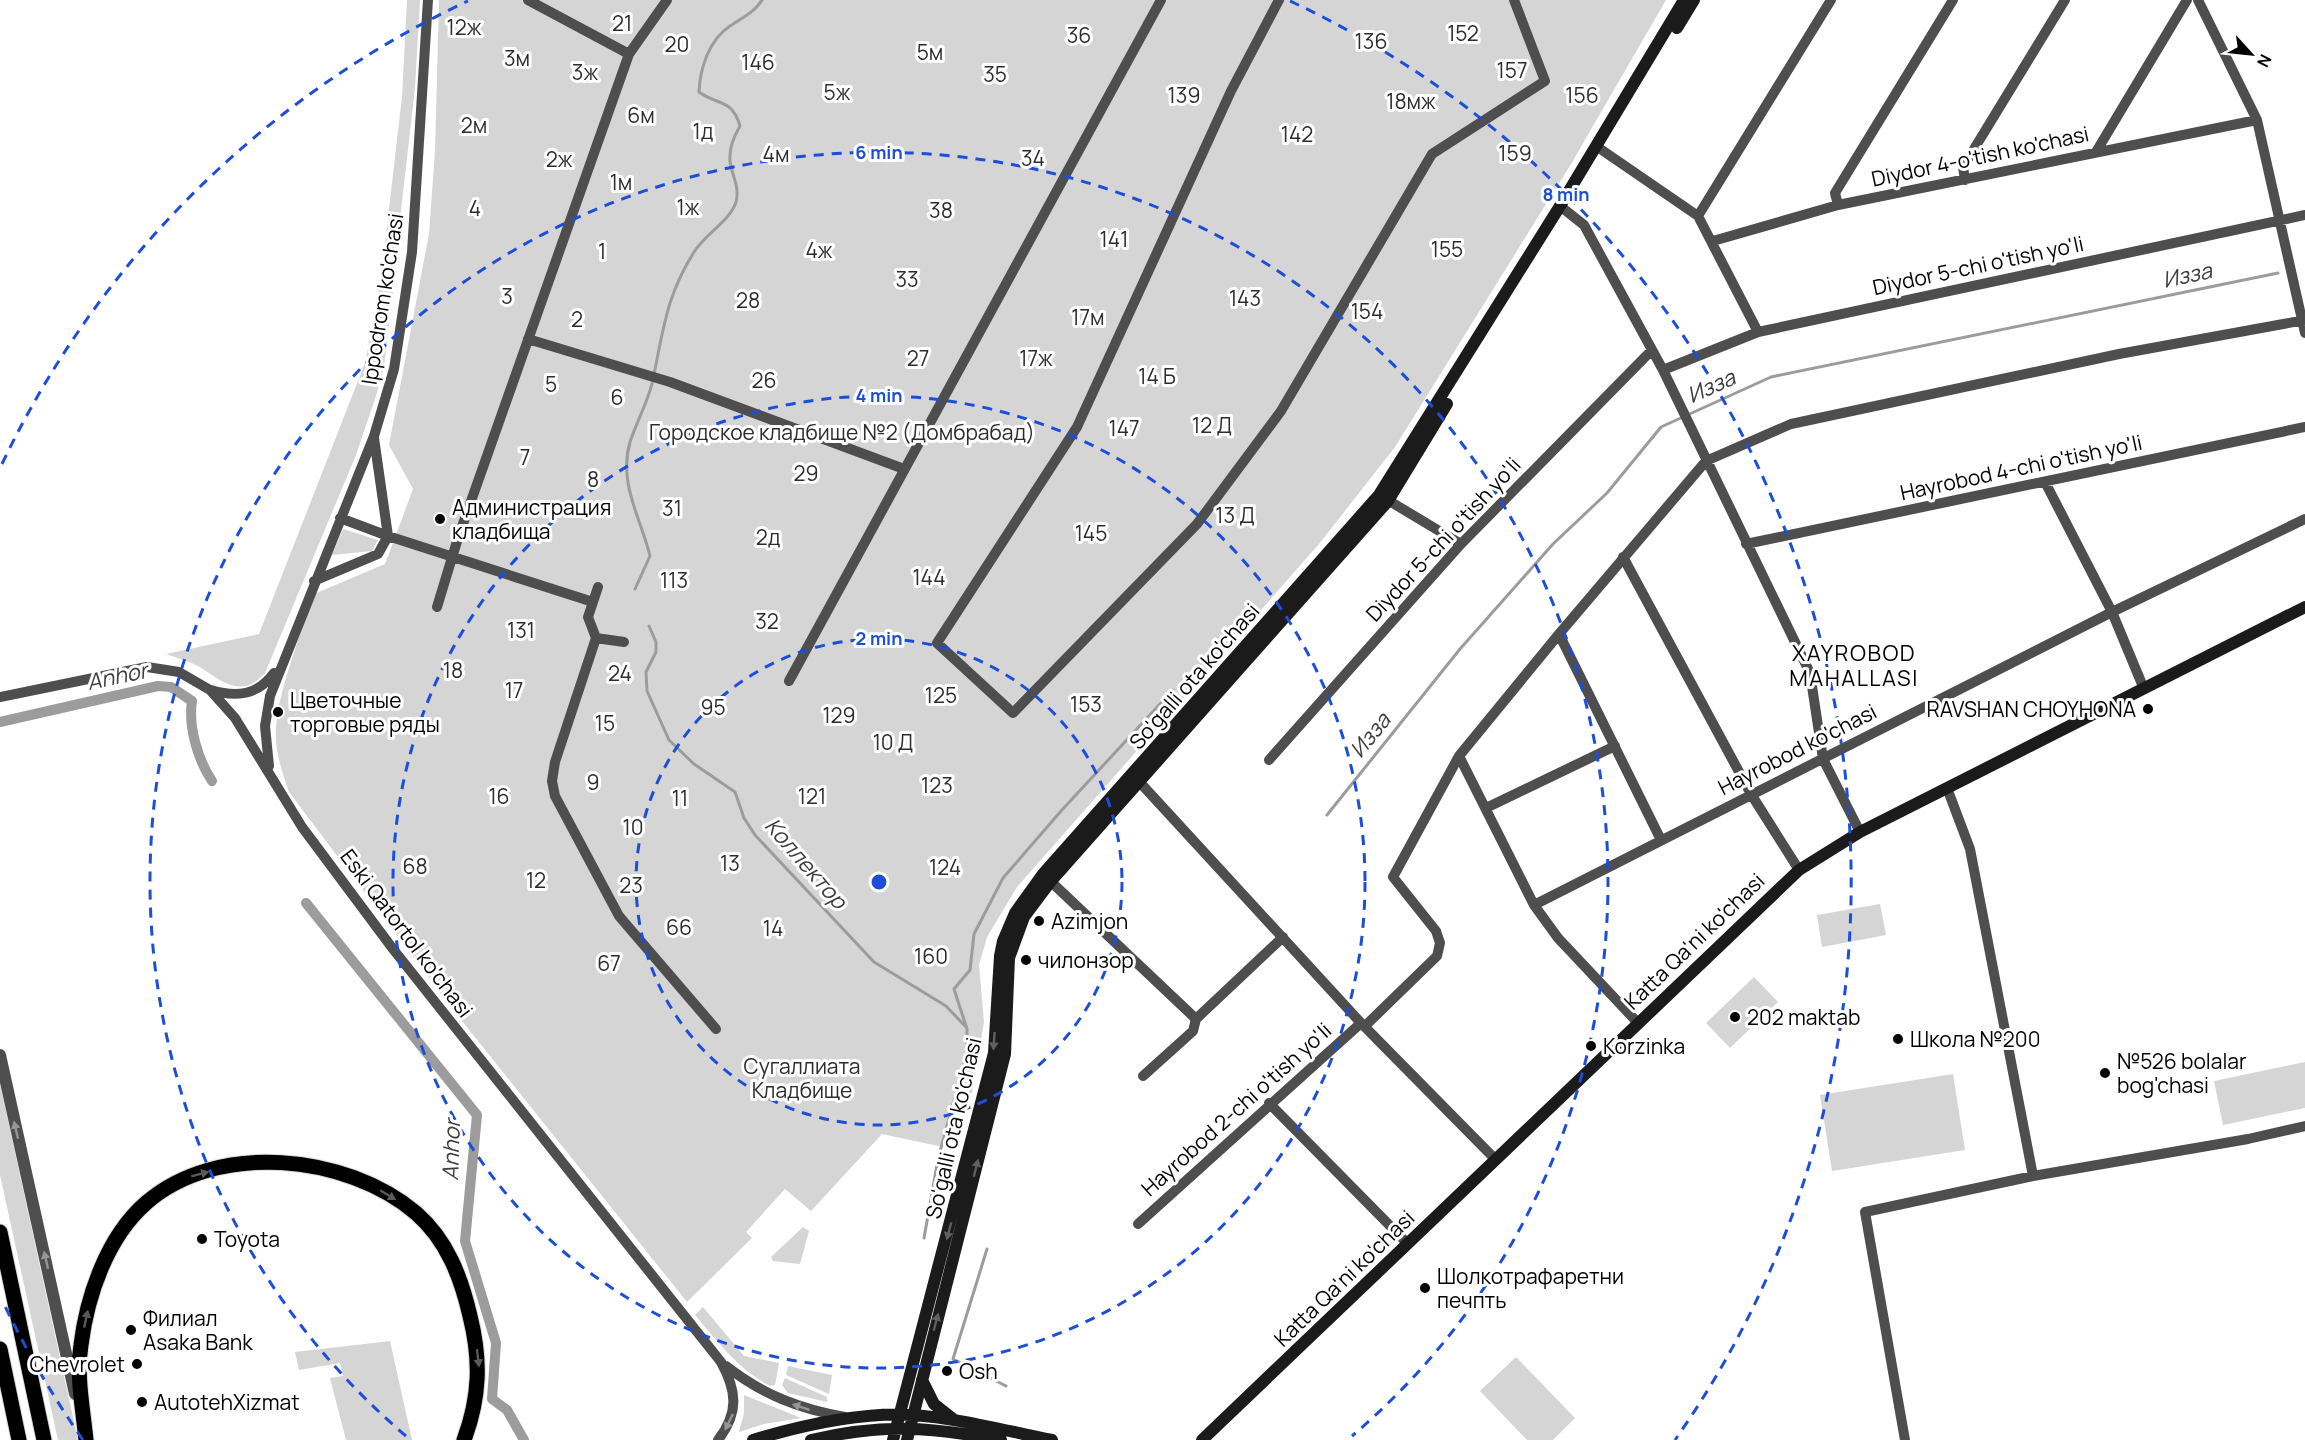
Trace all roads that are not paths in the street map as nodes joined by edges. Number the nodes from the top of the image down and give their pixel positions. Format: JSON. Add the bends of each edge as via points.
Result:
{"nodes":[{"id":1,"x":428,"y":0,"type":"edge"},
{"id":2,"x":528,"y":0,"type":"edge"},
{"id":3,"x":667,"y":0,"type":"edge"},
{"id":4,"x":1161,"y":0,"type":"edge"},
{"id":5,"x":1279,"y":0,"type":"edge"},
{"id":6,"x":1514,"y":0,"type":"edge"},
{"id":7,"x":1684,"y":0,"type":"edge"},
{"id":8,"x":1694,"y":0,"type":"edge"},
{"id":9,"x":1831,"y":0,"type":"edge"},
{"id":10,"x":1953,"y":0,"type":"edge"},
{"id":11,"x":2065,"y":0,"type":"edge"},
{"id":12,"x":2187,"y":0,"type":"edge"},
{"id":13,"x":2198,"y":0,"type":"edge"},
{"id":14,"x":629,"y":54,"type":"junction"},
{"id":15,"x":2257,"y":120,"type":"junction"},
{"id":16,"x":1599,"y":148,"type":"junction"},
{"id":17,"x":2096,"y":152,"type":"junction"},
{"id":18,"x":1965,"y":180,"type":"junction"},
{"id":19,"x":1838,"y":205,"type":"junction"},
{"id":20,"x":1564,"y":208,"type":"junction"},
{"id":21,"x":2305,"y":214,"type":"edge"},
{"id":22,"x":1698,"y":216,"type":"junction"},
{"id":23,"x":2280,"y":220,"type":"junction"},
{"id":24,"x":1713,"y":241,"type":"junction"},
{"id":25,"x":2304,"y":320,"type":"edge"},
{"id":26,"x":1758,"y":332,"type":"junction"},
{"id":27,"x":2305,"y":333,"type":"edge"},
{"id":28,"x":528,"y":339,"type":"junction"},
{"id":29,"x":1651,"y":351,"type":"junction"},
{"id":30,"x":1663,"y":370,"type":"junction"},
{"id":31,"x":2305,"y":427,"type":"edge"},
{"id":32,"x":374,"y":436,"type":"junction"},
{"id":33,"x":1706,"y":461,"type":"junction"},
{"id":34,"x":904,"y":469,"type":"junction"},
{"id":35,"x":2045,"y":482,"type":"junction"},
{"id":36,"x":1384,"y":498,"type":"junction"},
{"id":37,"x":340,"y":518,"type":"junction"},
{"id":38,"x":2305,"y":519,"type":"edge"},
{"id":39,"x":388,"y":536,"type":"junction"},
{"id":40,"x":1461,"y":544,"type":"junction"},
{"id":41,"x":1746,"y":544,"type":"junction"},
{"id":42,"x":452,"y":557,"type":"junction"},
{"id":43,"x":1623,"y":557,"type":"junction"},
{"id":44,"x":314,"y":581,"type":"junction"},
{"id":45,"x":598,"y":587,"type":"dead end"},
{"id":46,"x":593,"y":602,"type":"junction"},
{"id":47,"x":437,"y":607,"type":"dead end"},
{"id":48,"x":2305,"y":607,"type":"edge"},
{"id":49,"x":2112,"y":612,"type":"junction"},
{"id":50,"x":1558,"y":633,"type":"junction"},
{"id":51,"x":596,"y":638,"type":"junction"},
{"id":52,"x":624,"y":642,"type":"dead end"},
{"id":53,"x":283,"y":657,"type":"junction"},
{"id":54,"x":789,"y":681,"type":"dead end"},
{"id":55,"x":2144,"y":689,"type":"junction"},
{"id":56,"x":210,"y":690,"type":"junction"},
{"id":57,"x":0,"y":697,"type":"edge"},
{"id":58,"x":1615,"y":746,"type":"junction"},
{"id":59,"x":1459,"y":756,"type":"junction"},
{"id":60,"x":1823,"y":759,"type":"junction"},
{"id":61,"x":1269,"y":760,"type":"dead end"},
{"id":62,"x":1136,"y":778,"type":"junction"},
{"id":63,"x":273,"y":781,"type":"junction"},
{"id":64,"x":1947,"y":788,"type":"junction"},
{"id":65,"x":1751,"y":794,"type":"junction"},
{"id":66,"x":1486,"y":808,"type":"junction"},
{"id":67,"x":1860,"y":832,"type":"junction"},
{"id":68,"x":1661,"y":840,"type":"junction"},
{"id":69,"x":1799,"y":870,"type":"junction"},
{"id":70,"x":1047,"y":878,"type":"junction"},
{"id":71,"x":1534,"y":905,"type":"junction"},
{"id":72,"x":1283,"y":937,"type":"junction"},
{"id":73,"x":1196,"y":1019,"type":"junction"},
{"id":74,"x":1638,"y":1023,"type":"junction"},
{"id":75,"x":1363,"y":1025,"type":"junction"},
{"id":76,"x":716,"y":1029,"type":"dead end"},
{"id":77,"x":0,"y":1056,"type":"edge"},
{"id":78,"x":1143,"y":1076,"type":"dead end"},
{"id":79,"x":1269,"y":1103,"type":"junction"},
{"id":80,"x":2305,"y":1126,"type":"edge"},
{"id":81,"x":1496,"y":1160,"type":"junction"},
{"id":82,"x":2032,"y":1176,"type":"junction"},
{"id":83,"x":1138,"y":1224,"type":"dead end"},
{"id":84,"x":0,"y":1232,"type":"edge"},
{"id":85,"x":1408,"y":1244,"type":"junction"},
{"id":86,"x":0,"y":1349,"type":"edge"},
{"id":87,"x":721,"y":1362,"type":"junction"},
{"id":88,"x":921,"y":1379,"type":"junction"},
{"id":89,"x":858,"y":1419,"type":"junction"},
{"id":90,"x":898,"y":1421,"type":"junction"},
{"id":91,"x":912,"y":1421,"type":"junction"},
{"id":92,"x":958,"y":1421,"type":"junction"},
{"id":93,"x":837,"y":1434,"type":"junction"},
{"id":94,"x":1204,"y":1439,"type":"edge"},
{"id":95,"x":18,"y":1440,"type":"edge"},
{"id":96,"x":44,"y":1440,"type":"edge"},
{"id":97,"x":86,"y":1440,"type":"edge"},
{"id":98,"x":464,"y":1440,"type":"edge"},
{"id":99,"x":718,"y":1440,"type":"edge"},
{"id":100,"x":753,"y":1440,"type":"edge"},
{"id":101,"x":811,"y":1440,"type":"edge"},
{"id":102,"x":864,"y":1440,"type":"edge"},
{"id":103,"x":893,"y":1440,"type":"edge"},
{"id":104,"x":908,"y":1440,"type":"edge"},
{"id":105,"x":1001,"y":1440,"type":"edge"},
{"id":106,"x":1052,"y":1440,"type":"edge"},
{"id":107,"x":1905,"y":1440,"type":"edge"}],
"edges":[{"from":1,"to":32,"type":"street","name":"Ippodrom ko'chasi","via":[[410,269],[394,369]]},
{"from":2,"to":14,"type":"street"},
{"from":3,"to":14,"type":"street"},
{"from":4,"to":34,"type":"street"},
{"from":5,"to":6,"type":"street","via":[[1231,91],[1077,427],[937,643],[1013,713],[1204,515],[1281,411],[1432,154],[1545,81]]},
{"from":7,"to":16,"type":"main road","name":"So'galli ota ko'chasi"},
{"from":8,"to":16,"type":"main road","name":"So'galli ota ko'chasi"},
{"from":9,"to":22,"type":"street"},
{"from":10,"to":19,"type":"street","via":[[1835,193]]},
{"from":11,"to":18,"type":"street","via":[[1963,167]]},
{"from":12,"to":17,"type":"street"},
{"from":13,"to":15,"type":"street"},
{"from":14,"to":28,"type":"street"},
{"from":15,"to":17,"type":"street","name":"Diydor 4-o'tish ko'chasi"},
{"from":15,"to":23,"type":"street"},
{"from":16,"to":20,"type":"main road","name":"So'galli ota ko'chasi"},
{"from":16,"to":22,"type":"street"},
{"from":17,"to":18,"type":"street","name":"Diydor 4-o'tish ko'chasi"},
{"from":18,"to":19,"type":"street","name":"Diydor 4-o'tish ko'chasi"},
{"from":19,"to":24,"type":"street","name":"Diydor 4-o'tish ko'chasi"},
{"from":20,"to":29,"type":"street","via":[[1584,225]]},
{"from":20,"to":36,"type":"main road","name":"So'galli ota ko'chasi"},
{"from":21,"to":23,"type":"street","name":"Diydor 5-chi o'tish yo'li"},
{"from":22,"to":24,"type":"street"},
{"from":23,"to":25,"type":"street"},
{"from":23,"to":26,"type":"street","name":"Diydor 5-chi o'tish yo'li"},
{"from":24,"to":26,"type":"street"},
{"from":25,"to":27,"type":"street"},
{"from":25,"to":33,"type":"street","via":[[2119,354],[1791,424]]},
{"from":26,"to":30,"type":"street","name":"Diydor 5-chi o'tish yo'li"},
{"from":28,"to":34,"type":"street","via":[[670,382]]},
{"from":28,"to":42,"type":"street"},
{"from":29,"to":30,"type":"street"},
{"from":29,"to":40,"type":"street","name":"Diydor 5-chi o'tish yo'li"},
{"from":30,"to":33,"type":"street"},
{"from":31,"to":35,"type":"street","name":"Hayrobod 4-chi o'tish yo'li"},
{"from":32,"to":37,"type":"street","name":"Ippodrom ko'chasi"},
{"from":32,"to":39,"type":"street"},
{"from":33,"to":41,"type":"street"},
{"from":33,"to":43,"type":"street"},
{"from":34,"to":54,"type":"street"},
{"from":35,"to":41,"type":"street","name":"Hayrobod 4-chi o'tish yo'li"},
{"from":35,"to":49,"type":"street"},
{"from":36,"to":40,"type":"street"},
{"from":36,"to":62,"type":"main road","name":"So'galli ota ko'chasi"},
{"from":37,"to":39,"type":"street"},
{"from":37,"to":44,"type":"street","name":"Ippodrom ko'chasi"},
{"from":38,"to":49,"type":"street","name":"Hayrobod ko'chasi"},
{"from":39,"to":42,"type":"street"},
{"from":39,"to":44,"type":"street","via":[[378,554]]},
{"from":40,"to":61,"type":"street","name":"Diydor 5-chi o'tish yo'li"},
{"from":41,"to":60,"type":"street","via":[[1810,673]]},
{"from":42,"to":46,"type":"street"},
{"from":42,"to":47,"type":"street"},
{"from":43,"to":50,"type":"street"},
{"from":43,"to":65,"type":"street"},
{"from":44,"to":53,"type":"street","name":"Ippodrom ko'chasi"},
{"from":45,"to":46,"type":"street"},
{"from":46,"to":51,"type":"street","via":[[588,617]]},
{"from":48,"to":55,"type":"main road","name":"Katta Qa'ni ko'chasi"},
{"from":49,"to":55,"type":"street"},
{"from":49,"to":60,"type":"street","name":"Hayrobod ko'chasi"},
{"from":50,"to":58,"type":"street"},
{"from":50,"to":59,"type":"street"},
{"from":51,"to":52,"type":"street"},
{"from":51,"to":76,"type":"street","via":[[557,754],[552,781],[555,796],[619,916]]},
{"from":53,"to":56,"type":"street","name":"Ippodrom ko'chasi","via":[[266,683],[254,691],[231,694]]},
{"from":53,"to":63,"type":"street","name":"Ippodrom ko'chasi","via":[[264,726]]},
{"from":55,"to":64,"type":"main road","name":"Katta Qa'ni ko'chasi"},
{"from":56,"to":57,"type":"street","name":"Eski Qatortol ko'chasi","via":[[179,672],[147,667]]},
{"from":56,"to":63,"type":"street","name":"Eski Qatortol ko'chasi","via":[[235,717]]},
{"from":58,"to":66,"type":"street"},
{"from":58,"to":68,"type":"street"},
{"from":59,"to":66,"type":"street"},
{"from":59,"to":75,"type":"street","via":[[1394,876],[1436,931],[1440,943],[1437,956]]},
{"from":60,"to":65,"type":"street","name":"Hayrobod ko'chasi"},
{"from":60,"to":67,"type":"street"},
{"from":62,"to":70,"type":"main road","name":"So'galli ota ko'chasi"},
{"from":62,"to":72,"type":"street","name":"Hayrobod 2-chi o'tish yo'li"},
{"from":63,"to":87,"type":"street","name":"Eski Qatortol ko'chasi","via":[[302,827],[393,949]]},
{"from":64,"to":67,"type":"main road","name":"Katta Qa'ni ko'chasi"},
{"from":64,"to":82,"type":"street","via":[[1970,849]]},
{"from":65,"to":68,"type":"street","name":"Hayrobod ko'chasi"},
{"from":65,"to":69,"type":"street"},
{"from":66,"to":71,"type":"street"},
{"from":67,"to":69,"type":"main road","name":"Katta Qa'ni ko'chasi"},
{"from":68,"to":71,"type":"street","name":"Hayrobod ko'chasi"},
{"from":69,"to":74,"type":"main road","name":"Katta Qa'ni ko'chasi"},
{"from":70,"to":73,"type":"street"},
{"from":88,"to":70,"type":"main road","name":"So'galli ota ko'chasi","one_way":true,"via":[[1005,1054],[1009,958],[1024,917]]},
{"from":70,"to":90,"type":"main road","name":"So'galli ota ko'chasi","one_way":true,"via":[[1015,913],[1004,941],[994,1053]]},
{"from":71,"to":74,"type":"street","via":[[1558,938]]},
{"from":72,"to":73,"type":"street"},
{"from":72,"to":75,"type":"street","name":"Hayrobod 2-chi o'tish yo'li"},
{"from":73,"to":78,"type":"street","via":[[1193,1031]]},
{"from":74,"to":81,"type":"main road","name":"Katta Qa'ni ko'chasi"},
{"from":75,"to":79,"type":"street","name":"Hayrobod 2-chi o'tish yo'li"},
{"from":75,"to":81,"type":"street","name":"Hayrobod 2-chi o'tish yo'li"},
{"from":97,"to":77,"type":"street","one_way":true},
{"from":79,"to":83,"type":"street","name":"Hayrobod 2-chi o'tish yo'li"},
{"from":79,"to":85,"type":"street"},
{"from":80,"to":82,"type":"street"},
{"from":81,"to":85,"type":"main road","name":"Katta Qa'ni ko'chasi"},
{"from":82,"to":107,"type":"street","via":[[1865,1212]]},
{"from":84,"to":96,"type":"main road"},
{"from":85,"to":94,"type":"main road","name":"Katta Qa'ni ko'chasi"},
{"from":86,"to":95,"type":"main road"},
{"from":89,"to":87,"type":"street","name":"Eski Qatortol ko'chasi","one_way":true,"via":[[792,1405],[762,1391]]},
{"from":87,"to":99,"type":"street","name":"Eski Qatortol ko'chasi","one_way":true,"via":[[735,1400],[732,1419]]},
{"from":88,"to":91,"type":"main road","name":"So'galli ota ko'chasi"},
{"from":88,"to":92,"type":"main road","via":[[934,1404]]},
{"from":89,"to":90,"type":"main road"},
{"from":89,"to":100,"type":"main road"},
{"from":90,"to":91,"type":"main road"},
{"from":90,"to":93,"type":"main road"},
{"from":90,"to":103,"type":"main road","name":"So'galli ota ko'chasi"},
{"from":91,"to":92,"type":"main road"},
{"from":91,"to":104,"type":"main road","name":"So'galli ota ko'chasi"},
{"from":91,"to":105,"type":"main road"},
{"from":92,"to":106,"type":"main road"},
{"from":93,"to":101,"type":"main road"},
{"from":93,"to":102,"type":"main road"},
{"from":97,"to":98,"type":"main road","one_way":true,"via":[[80,1346],[98,1277],[125,1227],[144,1204],[190,1177],[268,1162],[325,1168],[374,1187],[415,1213],[447,1250],[467,1304],[479,1364],[477,1396]]}]}
